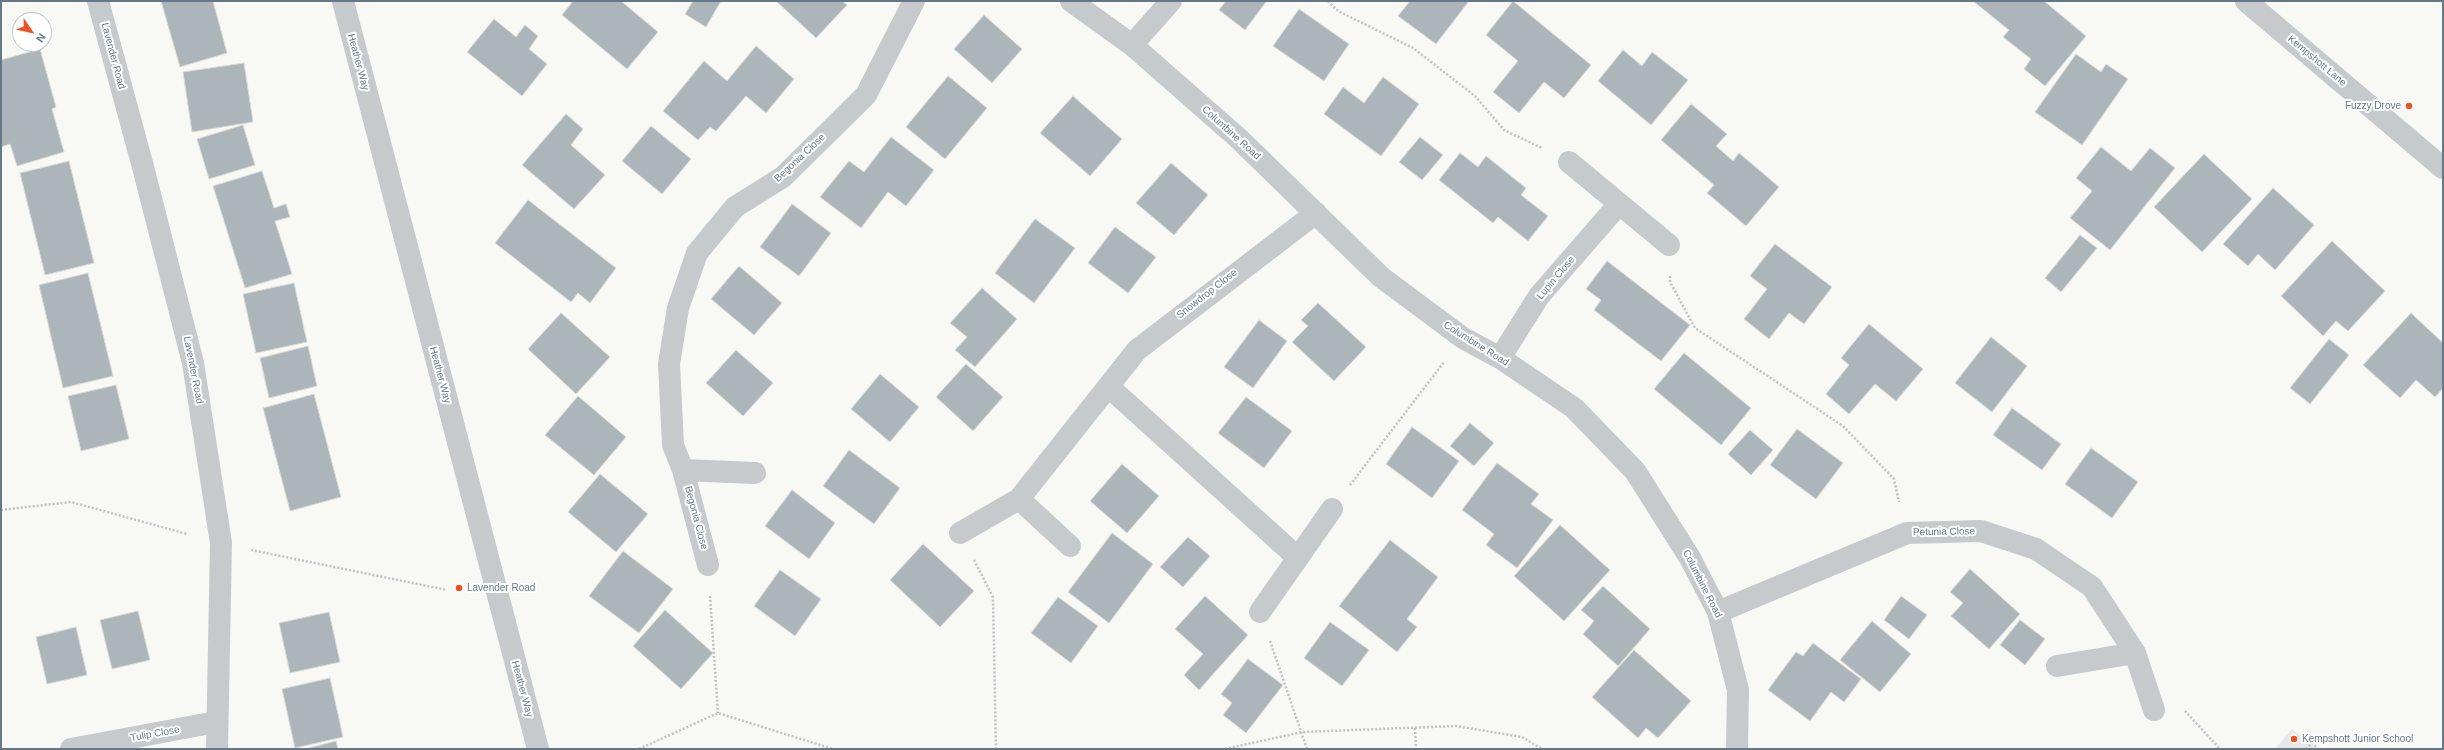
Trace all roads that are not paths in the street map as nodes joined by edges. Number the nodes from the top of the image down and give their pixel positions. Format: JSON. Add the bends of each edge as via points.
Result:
{"nodes":[{"id":1,"x":98,"y":1,"type":"edge"},
{"id":2,"x":343,"y":1,"type":"edge"},
{"id":3,"x":914,"y":1,"type":"edge"},
{"id":4,"x":1071,"y":1,"type":"edge"},
{"id":5,"x":1172,"y":1,"type":"edge"},
{"id":6,"x":2246,"y":1,"type":"edge"},
{"id":7,"x":1132,"y":45,"type":"junction"},
{"id":8,"x":1569,"y":162,"type":"road end"},
{"id":9,"x":2443,"y":168,"type":"edge"},
{"id":10,"x":1620,"y":204,"type":"junction"},
{"id":11,"x":1316,"y":213,"type":"junction"},
{"id":12,"x":1669,"y":245,"type":"road end"},
{"id":13,"x":1500,"y":358,"type":"junction"},
{"id":14,"x":1109,"y":388,"type":"junction"},
{"id":15,"x":684,"y":470,"type":"junction"},
{"id":16,"x":755,"y":473,"type":"dead end"},
{"id":17,"x":1019,"y":499,"type":"junction"},
{"id":18,"x":1332,"y":509,"type":"road end"},
{"id":19,"x":960,"y":533,"type":"road end"},
{"id":20,"x":1070,"y":546,"type":"dead end"},
{"id":21,"x":1297,"y":557,"type":"junction"},
{"id":22,"x":708,"y":566,"type":"road end"},
{"id":23,"x":1260,"y":612,"type":"road end"},
{"id":24,"x":1718,"y":612,"type":"junction"},
{"id":25,"x":2135,"y":653,"type":"junction"},
{"id":26,"x":2057,"y":666,"type":"dead end"},
{"id":27,"x":2154,"y":710,"type":"road end"},
{"id":28,"x":216,"y":722,"type":"junction"},
{"id":29,"x":71,"y":749,"type":"edge"},
{"id":30,"x":216,"y":749,"type":"edge"},
{"id":31,"x":538,"y":749,"type":"edge"},
{"id":32,"x":1737,"y":749,"type":"edge"}],
"edges":[{"from":1,"to":28,"type":"street","name":"Lavender Road","via":[[193,363],[221,543]]},
{"from":2,"to":31,"type":"street","name":"Heather Way"},
{"from":3,"to":15,"type":"street","name":"Begonia Close","via":[[866,95],[783,177],[735,207],[697,253],[678,308],[669,364],[673,445]]},
{"from":4,"to":7,"type":"street","name":"Columbine Road"},
{"from":5,"to":7,"type":"street"},
{"from":6,"to":9,"type":"street","name":"Kempshott Lane"},
{"from":7,"to":11,"type":"street","name":"Columbine Road","via":[[1237,137]]},
{"from":8,"to":10,"type":"street"},
{"from":10,"to":12,"type":"street"},
{"from":10,"to":13,"type":"street","name":"Lupin Close","via":[[1539,296]]},
{"from":11,"to":13,"type":"street","name":"Columbine Road","via":[[1381,277],[1463,338]]},
{"from":11,"to":14,"type":"street","name":"Snowdrop Close","via":[[1137,350]]},
{"from":13,"to":24,"type":"street","name":"Columbine Road","via":[[1574,408],[1635,471],[1690,558]]},
{"from":14,"to":17,"type":"street","name":"Snowdrop Close"},
{"from":14,"to":21,"type":"street"},
{"from":15,"to":16,"type":"street"},
{"from":15,"to":22,"type":"street","name":"Begonia Close"},
{"from":17,"to":19,"type":"street","name":"Snowdrop Close"},
{"from":17,"to":20,"type":"street"},
{"from":18,"to":21,"type":"street"},
{"from":21,"to":23,"type":"street"},
{"from":24,"to":25,"type":"street","name":"Petunia Close","via":[[1906,533],[1982,531],[2036,549],[2092,587]]},
{"from":24,"to":32,"type":"street","name":"Columbine Road","via":[[1738,690]]},
{"from":25,"to":26,"type":"street"},
{"from":25,"to":27,"type":"street","name":"Petunia Close"},
{"from":28,"to":29,"type":"street","name":"Tulip Close"},
{"from":28,"to":30,"type":"street","name":"Lavender Road"}]}
